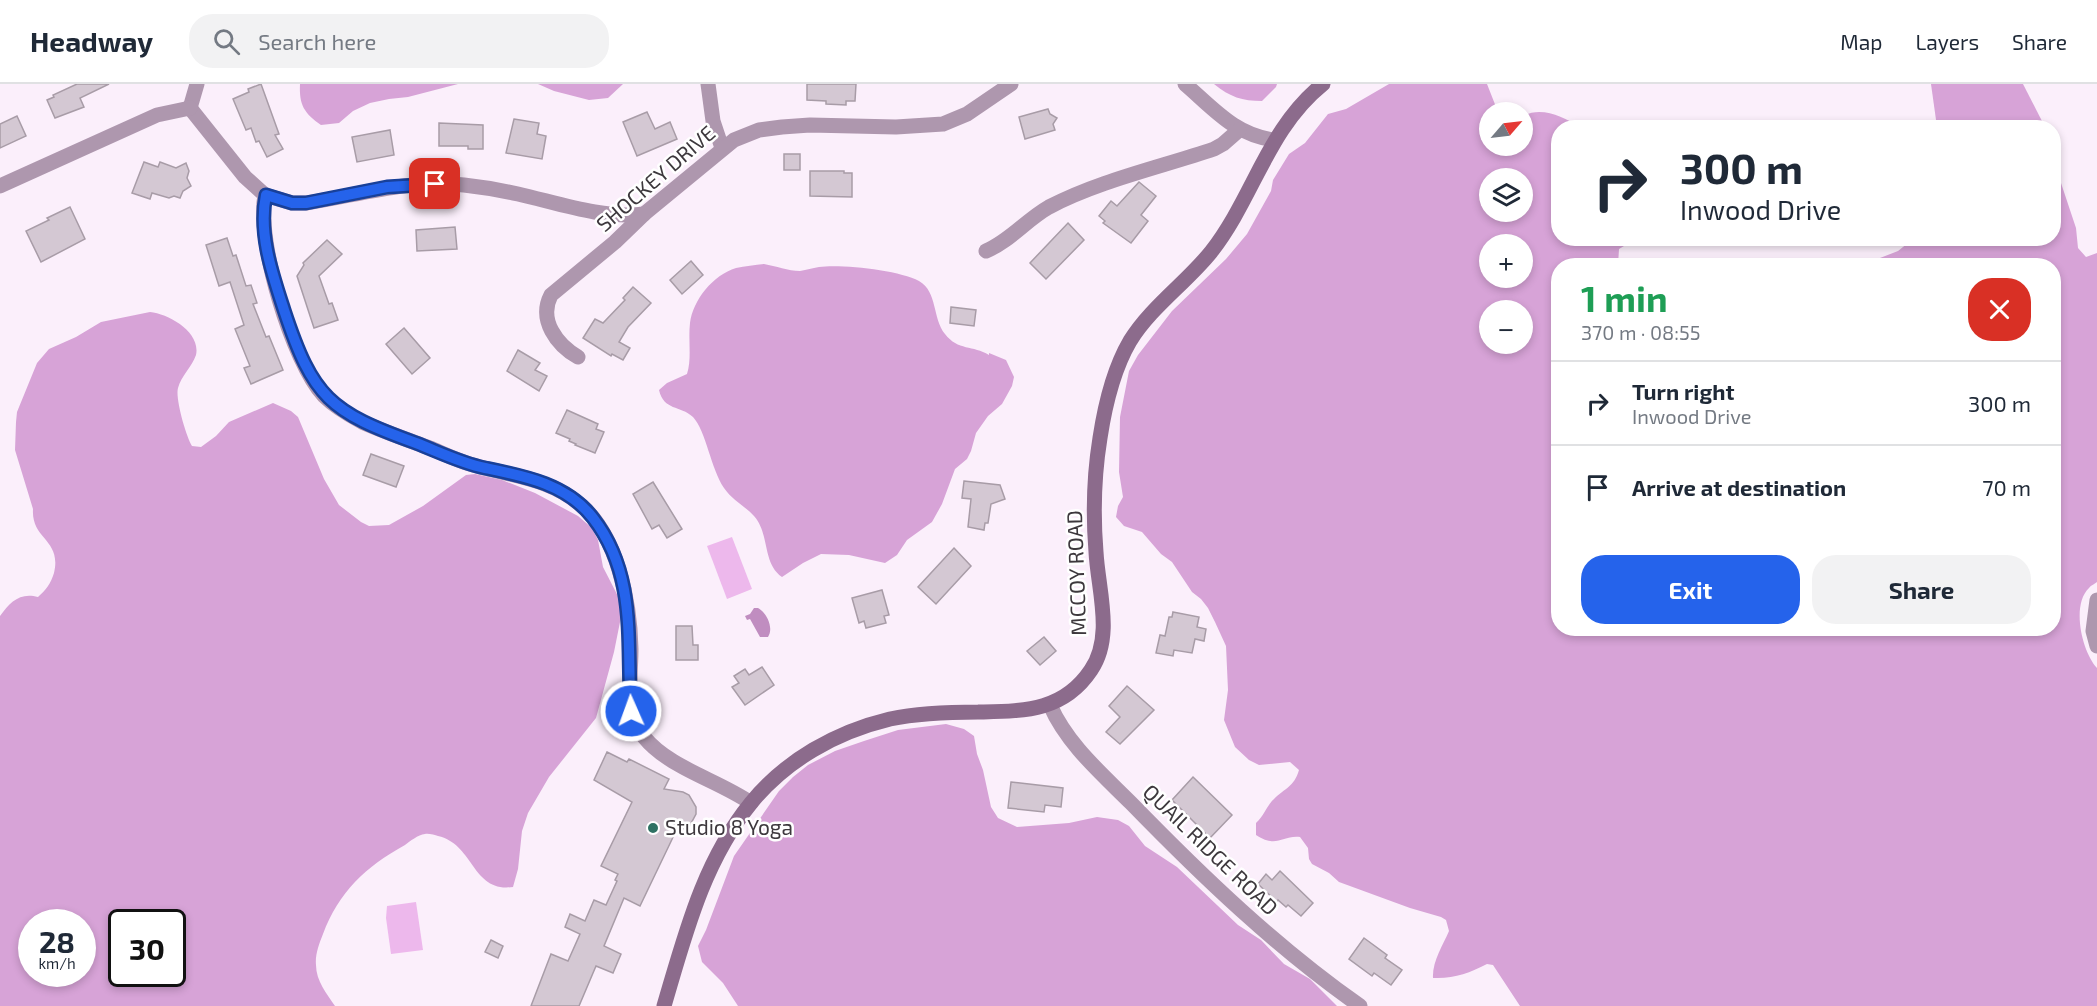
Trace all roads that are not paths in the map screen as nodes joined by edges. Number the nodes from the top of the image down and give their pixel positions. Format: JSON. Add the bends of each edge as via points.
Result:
{"nodes":[{"id":1,"x":197,"y":84,"type":"edge"},
{"id":2,"x":708,"y":84,"type":"edge"},
{"id":3,"x":1011,"y":84,"type":"edge"},
{"id":4,"x":1185,"y":84,"type":"edge"},
{"id":5,"x":1323,"y":84,"type":"edge"},
{"id":6,"x":190,"y":108,"type":"junction"},
{"id":7,"x":1239,"y":130,"type":"junction"},
{"id":8,"x":1274,"y":140,"type":"junction"},
{"id":9,"x":722,"y":148,"type":"junction"},
{"id":10,"x":0,"y":186,"type":"edge"},
{"id":11,"x":266,"y":195,"type":"junction"},
{"id":12,"x":644,"y":213,"type":"junction"},
{"id":13,"x":986,"y":251,"type":"dead end"},
{"id":14,"x":578,"y":357,"type":"dead end"},
{"id":15,"x":2097,"y":600,"type":"edge"},
{"id":16,"x":2097,"y":646,"type":"edge"},
{"id":17,"x":1050,"y":705,"type":"junction"},
{"id":18,"x":751,"y":803,"type":"junction"},
{"id":19,"x":664,"y":1006,"type":"edge"},
{"id":20,"x":1360,"y":1006,"type":"edge"}],
"edges":[{"from":1,"to":6,"type":"street"},
{"from":2,"to":9,"type":"street","via":[[713,121]]},
{"from":3,"to":9,"type":"street","name":"SHOCKEY DRIVE","via":[[967,114],[943,124],[782,127],[746,134]]},
{"from":4,"to":7,"type":"street"},
{"from":5,"to":8,"type":"street","name":"MCCOY ROAD","via":[[1296,109]]},
{"from":6,"to":10,"type":"street","via":[[157,115]]},
{"from":6,"to":11,"type":"street","via":[[245,177]]},
{"from":7,"to":8,"type":"street"},
{"from":7,"to":13,"type":"street","via":[[1214,149],[1047,208],[1000,245]]},
{"from":8,"to":17,"type":"street","name":"MCCOY ROAD","via":[[1227,228],[1210,252],[1139,328],[1115,375],[1096,472],[1095,552],[1103,637],[1092,670],[1066,696]]},
{"from":9,"to":12,"type":"street","name":"SHOCKEY DRIVE"},
{"from":11,"to":12,"type":"street","via":[[306,203],[387,187],[461,185],[595,211]]},
{"from":11,"to":18,"type":"street","via":[[263,226],[276,287],[299,351],[324,396],[362,422],[472,465],[542,482],[583,506],[604,534],[621,575],[629,620],[631,711],[638,727],[666,757]]},
{"from":12,"to":14,"type":"street","name":"SHOCKEY DRIVE","via":[[551,295],[547,303],[546,314],[556,339]]},
{"from":15,"to":16,"type":"street","via":[[2093,632]]},
{"from":17,"to":18,"type":"street","name":"MCCOY ROAD","via":[[1017,711],[920,714],[863,726],[812,751]]},
{"from":17,"to":20,"type":"street","name":"QUAIL RIDGE ROAD","via":[[1078,748],[1173,847],[1267,933]]},
{"from":18,"to":19,"type":"street","name":"MCCOY ROAD","via":[[729,833],[701,888]]}]}
